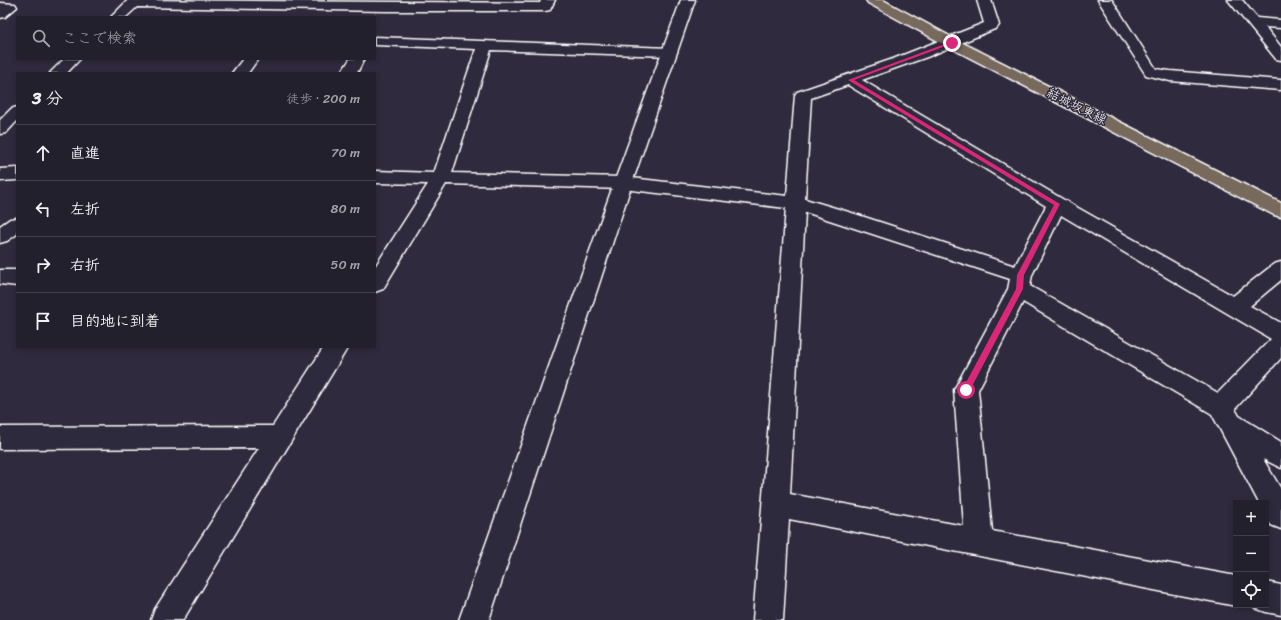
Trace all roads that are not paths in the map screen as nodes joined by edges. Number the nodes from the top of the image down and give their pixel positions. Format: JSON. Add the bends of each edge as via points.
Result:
{"nodes":[{"id":1,"x":22,"y":0,"type":"edge"},
{"id":2,"x":548,"y":0,"type":"edge"},
{"id":3,"x":688,"y":0,"type":"edge"},
{"id":4,"x":873,"y":0,"type":"edge"},
{"id":5,"x":984,"y":0,"type":"edge"},
{"id":6,"x":1105,"y":0,"type":"edge"},
{"id":7,"x":1235,"y":0,"type":"edge"},
{"id":8,"x":135,"y":1,"type":"edge"},
{"id":9,"x":386,"y":6,"type":"junction"},
{"id":10,"x":3,"y":9,"type":"edge"},
{"id":11,"x":119,"y":16,"type":"edge"},
{"id":12,"x":378,"y":19,"type":"dead end"},
{"id":13,"x":1255,"y":22,"type":"junction"},
{"id":14,"x":1281,"y":24,"type":"edge"},
{"id":15,"x":376,"y":41,"type":"edge"},
{"id":16,"x":952,"y":43,"type":"junction"},
{"id":17,"x":485,"y":45,"type":"junction"},
{"id":18,"x":670,"y":52,"type":"junction"},
{"id":19,"x":1281,"y":56,"type":"edge"},
{"id":20,"x":72,"y":60,"type":"edge"},
{"id":21,"x":249,"y":60,"type":"edge"},
{"id":22,"x":356,"y":60,"type":"edge"},
{"id":23,"x":59,"y":72,"type":"edge"},
{"id":24,"x":241,"y":72,"type":"edge"},
{"id":25,"x":350,"y":72,"type":"edge"},
{"id":26,"x":850,"y":80,"type":"junction"},
{"id":27,"x":1281,"y":85,"type":"edge"},
{"id":28,"x":16,"y":113,"type":"edge"},
{"id":29,"x":0,"y":129,"type":"edge"},
{"id":30,"x":16,"y":174,"type":"edge"},
{"id":31,"x":0,"y":175,"type":"edge"},
{"id":32,"x":376,"y":177,"type":"edge"},
{"id":33,"x":441,"y":178,"type":"junction"},
{"id":34,"x":622,"y":183,"type":"junction"},
{"id":35,"x":796,"y":203,"type":"junction"},
{"id":36,"x":1057,"y":204,"type":"junction"},
{"id":37,"x":1281,"y":211,"type":"edge"},
{"id":38,"x":16,"y":225,"type":"edge"},
{"id":39,"x":0,"y":236,"type":"edge"},
{"id":40,"x":1281,"y":269,"type":"edge"},
{"id":41,"x":0,"y":277,"type":"edge"},
{"id":42,"x":16,"y":278,"type":"edge"},
{"id":43,"x":376,"y":282,"type":"edge"},
{"id":44,"x":1020,"y":282,"type":"junction"},
{"id":45,"x":1235,"y":306,"type":"junction"},
{"id":46,"x":1281,"y":334,"type":"edge"},
{"id":47,"x":1281,"y":343,"type":"edge"},
{"id":48,"x":335,"y":348,"type":"edge"},
{"id":49,"x":1225,"y":414,"type":"junction"},
{"id":50,"x":279,"y":437,"type":"junction"},
{"id":51,"x":0,"y":438,"type":"edge"},
{"id":52,"x":1281,"y":456,"type":"edge"},
{"id":53,"x":776,"y":504,"type":"junction"},
{"id":54,"x":1281,"y":516,"type":"edge"},
{"id":55,"x":978,"y":542,"type":"junction"},
{"id":56,"x":1233,"y":590,"type":"edge"},
{"id":57,"x":1269,"y":598,"type":"edge"},
{"id":58,"x":1281,"y":600,"type":"edge"},
{"id":59,"x":166,"y":620,"type":"edge"},
{"id":60,"x":474,"y":620,"type":"edge"},
{"id":61,"x":768,"y":620,"type":"edge"}],
"edges":[{"from":1,"to":10,"type":"street"},
{"from":2,"to":9,"type":"street","via":[[545,7]]},
{"from":3,"to":18,"type":"street"},
{"from":4,"to":16,"type":"main road","name":"結城坂東線"},
{"from":5,"to":16,"type":"street","via":[[992,25]]},
{"from":6,"to":27,"type":"street","via":[[1151,72],[1170,76]]},
{"from":7,"to":13,"type":"street"},
{"from":8,"to":9,"type":"street"},
{"from":8,"to":11,"type":"street"},
{"from":9,"to":12,"type":"street"},
{"from":13,"to":14,"type":"street"},
{"from":13,"to":19,"type":"street"},
{"from":15,"to":17,"type":"street"},
{"from":16,"to":26,"type":"street"},
{"from":16,"to":37,"type":"main road","name":"結城坂東線"},
{"from":17,"to":18,"type":"street"},
{"from":17,"to":33,"type":"street"},
{"from":18,"to":34,"type":"street"},
{"from":20,"to":23,"type":"street"},
{"from":21,"to":24,"type":"street"},
{"from":22,"to":25,"type":"street"},
{"from":26,"to":35,"type":"street","via":[[803,95]]},
{"from":26,"to":36,"type":"street"},
{"from":28,"to":29,"type":"street"},
{"from":30,"to":31,"type":"street"},
{"from":32,"to":33,"type":"street"},
{"from":33,"to":34,"type":"street"},
{"from":33,"to":43,"type":"street"},
{"from":34,"to":35,"type":"street"},
{"from":34,"to":60,"type":"street"},
{"from":35,"to":44,"type":"street","via":[[845,217]]},
{"from":35,"to":53,"type":"street"},
{"from":36,"to":44,"type":"street"},
{"from":36,"to":45,"type":"street"},
{"from":38,"to":39,"type":"street"},
{"from":40,"to":45,"type":"street"},
{"from":41,"to":42,"type":"street"},
{"from":44,"to":49,"type":"street"},
{"from":44,"to":55,"type":"street","via":[[966,390]]},
{"from":45,"to":46,"type":"street"},
{"from":47,"to":49,"type":"street"},
{"from":48,"to":50,"type":"street"},
{"from":49,"to":52,"type":"street"},
{"from":49,"to":54,"type":"street"},
{"from":50,"to":51,"type":"street"},
{"from":50,"to":59,"type":"street"},
{"from":53,"to":55,"type":"street"},
{"from":53,"to":61,"type":"street"},
{"from":55,"to":56,"type":"street"},
{"from":57,"to":58,"type":"street"}]}
